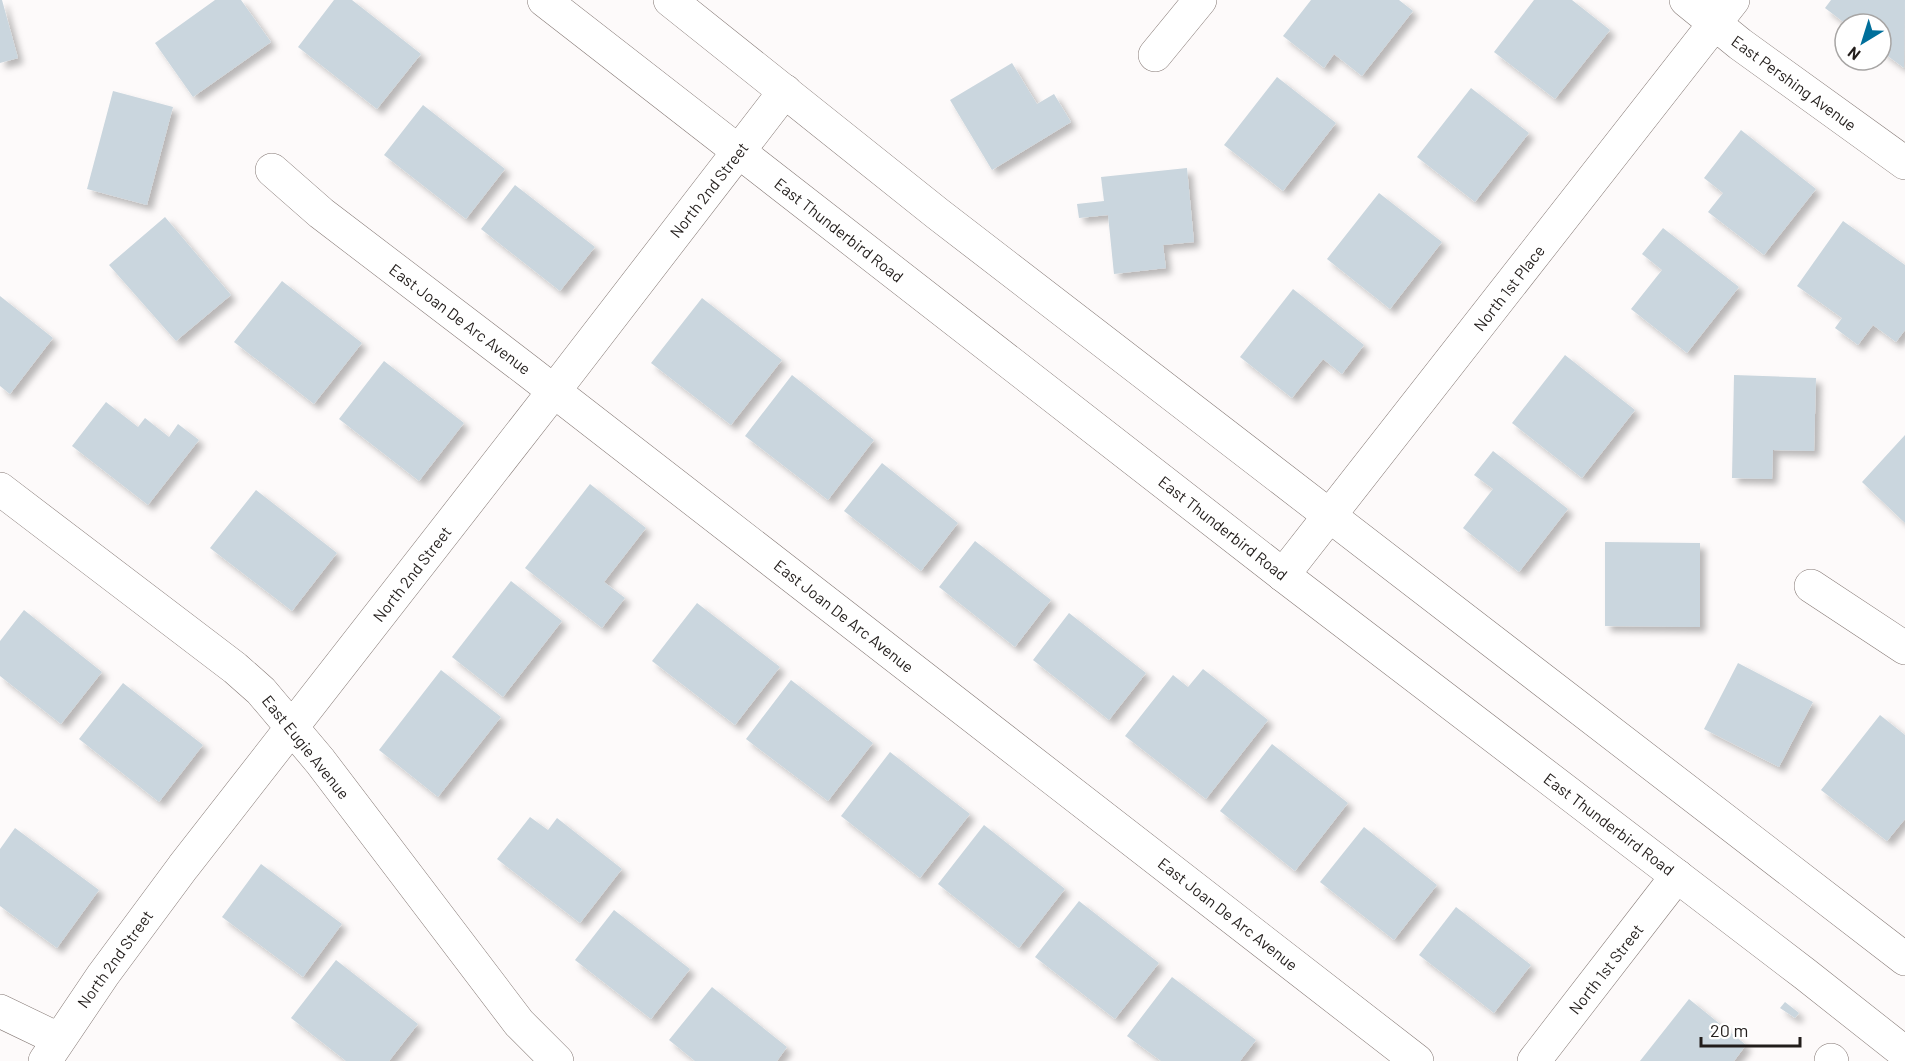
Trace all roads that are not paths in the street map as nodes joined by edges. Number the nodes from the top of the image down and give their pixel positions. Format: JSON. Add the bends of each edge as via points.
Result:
{"nodes":[{"id":1,"x":544,"y":0,"type":"edge"},
{"id":2,"x":670,"y":0,"type":"edge"},
{"id":3,"x":1200,"y":0,"type":"edge"},
{"id":4,"x":1686,"y":0,"type":"edge"},
{"id":5,"x":1724,"y":12,"type":"edge"},
{"id":6,"x":1155,"y":55,"type":"dead end"},
{"id":7,"x":785,"y":91,"type":"junction"},
{"id":8,"x":739,"y":151,"type":"junction"},
{"id":9,"x":1905,"y":163,"type":"edge"},
{"id":10,"x":272,"y":170,"type":"dead end"},
{"id":11,"x":554,"y":391,"type":"junction"},
{"id":12,"x":0,"y":489,"type":"edge"},
{"id":13,"x":1330,"y":516,"type":"junction"},
{"id":14,"x":1283,"y":575,"type":"junction"},
{"id":15,"x":1811,"y":586,"type":"dead end"},
{"id":16,"x":1905,"y":648,"type":"edge"},
{"id":17,"x":292,"y":728,"type":"junction"},
{"id":18,"x":1677,"y":876,"type":"junction"},
{"id":19,"x":1905,"y":959,"type":"edge"},
{"id":20,"x":0,"y":1011,"type":"edge"},
{"id":21,"x":51,"y":1050,"type":"edge"},
{"id":22,"x":1905,"y":1053,"type":"edge"},
{"id":23,"x":557,"y":1061,"type":"edge"},
{"id":24,"x":1418,"y":1061,"type":"edge"},
{"id":25,"x":1534,"y":1061,"type":"edge"}],
"edges":[{"from":1,"to":8,"type":"street","name":"East Thunderbird Road"},
{"from":2,"to":7,"type":"street"},
{"from":3,"to":6,"type":"street"},
{"from":4,"to":5,"type":"street","name":"East Pershing Avenue"},
{"from":5,"to":9,"type":"street","name":"East Pershing Avenue","via":[[1841,118]]},
{"from":5,"to":13,"type":"street","name":"North 1st Place"},
{"from":7,"to":8,"type":"street","name":"North 2nd Street"},
{"from":7,"to":13,"type":"street"},
{"from":8,"to":11,"type":"street","name":"North 2nd Street"},
{"from":8,"to":14,"type":"street","name":"East Thunderbird Road"},
{"from":10,"to":11,"type":"street","name":"East Joan De Arc Avenue","via":[[321,213]]},
{"from":11,"to":17,"type":"street","name":"North 2nd Street"},
{"from":11,"to":24,"type":"street","name":"East Joan De Arc Avenue"},
{"from":12,"to":17,"type":"street","name":"East Eugie Avenue","via":[[235,668],[261,691]]},
{"from":13,"to":14,"type":"street","name":"North 1st Place"},
{"from":13,"to":19,"type":"street"},
{"from":14,"to":18,"type":"street","name":"East Thunderbird Road"},
{"from":15,"to":16,"type":"street"},
{"from":17,"to":21,"type":"street","name":"North 2nd Street","via":[[183,867]]},
{"from":17,"to":23,"type":"street","name":"East Eugie Avenue","via":[[519,1023]]},
{"from":18,"to":22,"type":"street","name":"East Thunderbird Road"},
{"from":18,"to":25,"type":"street","name":"North 1st Street"},
{"from":20,"to":21,"type":"street"}]}
